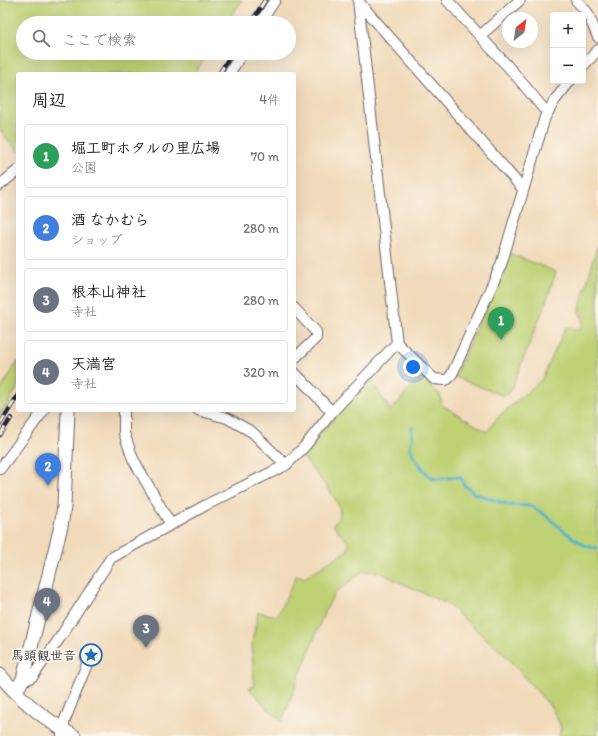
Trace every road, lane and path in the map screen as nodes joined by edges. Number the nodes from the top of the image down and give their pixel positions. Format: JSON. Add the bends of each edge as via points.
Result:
{"nodes":[{"id":1,"x":275,"y":0,"type":"edge"},
{"id":2,"x":358,"y":0,"type":"edge"},
{"id":3,"x":447,"y":0,"type":"edge"},
{"id":4,"x":576,"y":0,"type":"edge"},
{"id":5,"x":517,"y":1,"type":"edge"},
{"id":6,"x":265,"y":16,"type":"edge"},
{"id":7,"x":480,"y":36,"type":"junction"},
{"id":8,"x":598,"y":37,"type":"edge"},
{"id":9,"x":598,"y":50,"type":"edge"},
{"id":10,"x":238,"y":60,"type":"edge"},
{"id":11,"x":586,"y":63,"type":"edge"},
{"id":12,"x":230,"y":72,"type":"edge"},
{"id":13,"x":568,"y":84,"type":"edge"},
{"id":14,"x":548,"y":111,"type":"junction"},
{"id":15,"x":16,"y":173,"type":"edge"},
{"id":16,"x":0,"y":185,"type":"edge"},
{"id":17,"x":523,"y":189,"type":"junction"},
{"id":18,"x":296,"y":310,"type":"edge"},
{"id":19,"x":397,"y":343,"type":"junction"},
{"id":20,"x":296,"y":357,"type":"edge"},
{"id":21,"x":296,"y":374,"type":"edge"},
{"id":22,"x":43,"y":412,"type":"edge"},
{"id":23,"x":68,"y":412,"type":"edge"},
{"id":24,"x":124,"y":412,"type":"edge"},
{"id":25,"x":332,"y":412,"type":"junction"},
{"id":26,"x":218,"y":413,"type":"edge"},
{"id":27,"x":286,"y":465,"type":"junction"},
{"id":28,"x":0,"y":469,"type":"edge"},
{"id":29,"x":171,"y":525,"type":"junction"},
{"id":30,"x":86,"y":658,"type":"dead end"},
{"id":31,"x":0,"y":675,"type":"edge"},
{"id":32,"x":23,"y":679,"type":"junction"},
{"id":33,"x":16,"y":691,"type":"junction"},
{"id":34,"x":67,"y":734,"type":"edge"}],
"edges":[{"from":1,"to":6,"type":"street"},
{"from":2,"to":17,"type":"street"},
{"from":2,"to":19,"type":"street"},
{"from":3,"to":7,"type":"street"},
{"from":4,"to":8,"type":"street","via":[[587,12]]},
{"from":5,"to":7,"type":"street"},
{"from":7,"to":14,"type":"street"},
{"from":9,"to":11,"type":"street"},
{"from":10,"to":12,"type":"street"},
{"from":13,"to":14,"type":"street"},
{"from":14,"to":17,"type":"street"},
{"from":15,"to":16,"type":"street"},
{"from":17,"to":19,"type":"street","via":[[501,265],[448,379],[434,379]]},
{"from":18,"to":20,"type":"street","via":[[316,332],[316,338]]},
{"from":19,"to":25,"type":"street"},
{"from":21,"to":25,"type":"street"},
{"from":22,"to":28,"type":"street"},
{"from":23,"to":32,"type":"street","via":[[61,526]]},
{"from":24,"to":29,"type":"street","via":[[124,433],[134,459]]},
{"from":25,"to":27,"type":"street"},
{"from":26,"to":27,"type":"street","via":[[252,432]]},
{"from":27,"to":29,"type":"street"},
{"from":29,"to":32,"type":"street","via":[[111,558],[33,676]]},
{"from":30,"to":34,"type":"street","via":[[87,664],[64,722]]},
{"from":31,"to":33,"type":"street"},
{"from":32,"to":33,"type":"street"},
{"from":33,"to":34,"type":"street"}]}
